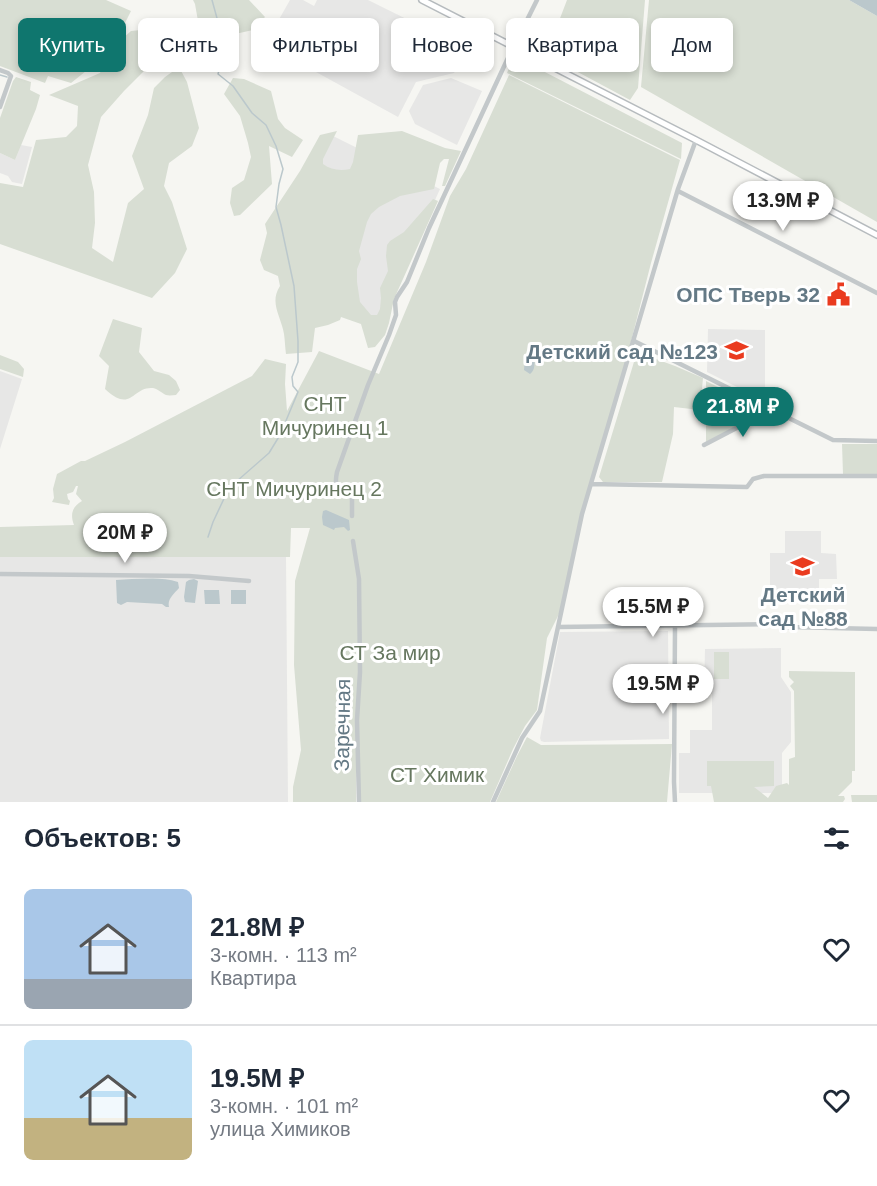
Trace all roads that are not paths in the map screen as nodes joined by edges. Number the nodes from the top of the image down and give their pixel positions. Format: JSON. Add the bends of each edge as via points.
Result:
{"nodes":[{"id":1,"x":422,"y":0,"type":"edge"},
{"id":2,"x":537,"y":0,"type":"edge"},
{"id":3,"x":528,"y":18,"type":"edge"},
{"id":4,"x":506,"y":43,"type":"edge"},
{"id":5,"x":506,"y":64,"type":"edge"},
{"id":6,"x":0,"y":70,"type":"edge"},
{"id":7,"x":563,"y":72,"type":"edge"},
{"id":8,"x":0,"y":107,"type":"edge"},
{"id":9,"x":696,"y":140,"type":"junction"},
{"id":10,"x":678,"y":191,"type":"junction"},
{"id":11,"x":877,"y":235,"type":"edge"},
{"id":12,"x":877,"y":292,"type":"edge"},
{"id":13,"x":634,"y":342,"type":"junction"},
{"id":14,"x":771,"y":410,"type":"junction"},
{"id":15,"x":877,"y":441,"type":"edge"},
{"id":16,"x":704,"y":445,"type":"dead end"},
{"id":17,"x":877,"y":476,"type":"edge"},
{"id":18,"x":591,"y":484,"type":"junction"},
{"id":19,"x":352,"y":516,"type":"dead end"},
{"id":20,"x":353,"y":541,"type":"dead end"},
{"id":21,"x":0,"y":574,"type":"edge"},
{"id":22,"x":249,"y":580,"type":"dead end"},
{"id":23,"x":675,"y":626,"type":"junction"},
{"id":24,"x":558,"y":627,"type":"junction"},
{"id":25,"x":877,"y":629,"type":"edge"},
{"id":26,"x":358,"y":802,"type":"edge"},
{"id":27,"x":493,"y":802,"type":"edge"},
{"id":28,"x":675,"y":802,"type":"edge"}],
"edges":[{"from":1,"to":4,"type":"main road"},
{"from":2,"to":3,"type":"street"},
{"from":5,"to":19,"type":"street","via":[[397,297],[396,315],[337,472],[335,484],[352,498]]},
{"from":6,"to":8,"type":"street","via":[[10,76]]},
{"from":7,"to":9,"type":"main road"},
{"from":9,"to":10,"type":"street"},
{"from":9,"to":11,"type":"main road"},
{"from":10,"to":12,"type":"street"},
{"from":10,"to":13,"type":"street"},
{"from":13,"to":14,"type":"street"},
{"from":13,"to":18,"type":"street"},
{"from":14,"to":15,"type":"street","via":[[833,440]]},
{"from":14,"to":16,"type":"street"},
{"from":17,"to":18,"type":"street","via":[[764,476],[753,479],[747,487]]},
{"from":18,"to":24,"type":"street"},
{"from":20,"to":26,"type":"street","name":"Заречная","via":[[359,579]]},
{"from":21,"to":22,"type":"street"},
{"from":23,"to":24,"type":"street"},
{"from":23,"to":25,"type":"street","via":[[782,624]]},
{"from":23,"to":28,"type":"street"},
{"from":24,"to":27,"type":"street","via":[[540,711],[522,738]]}]}
